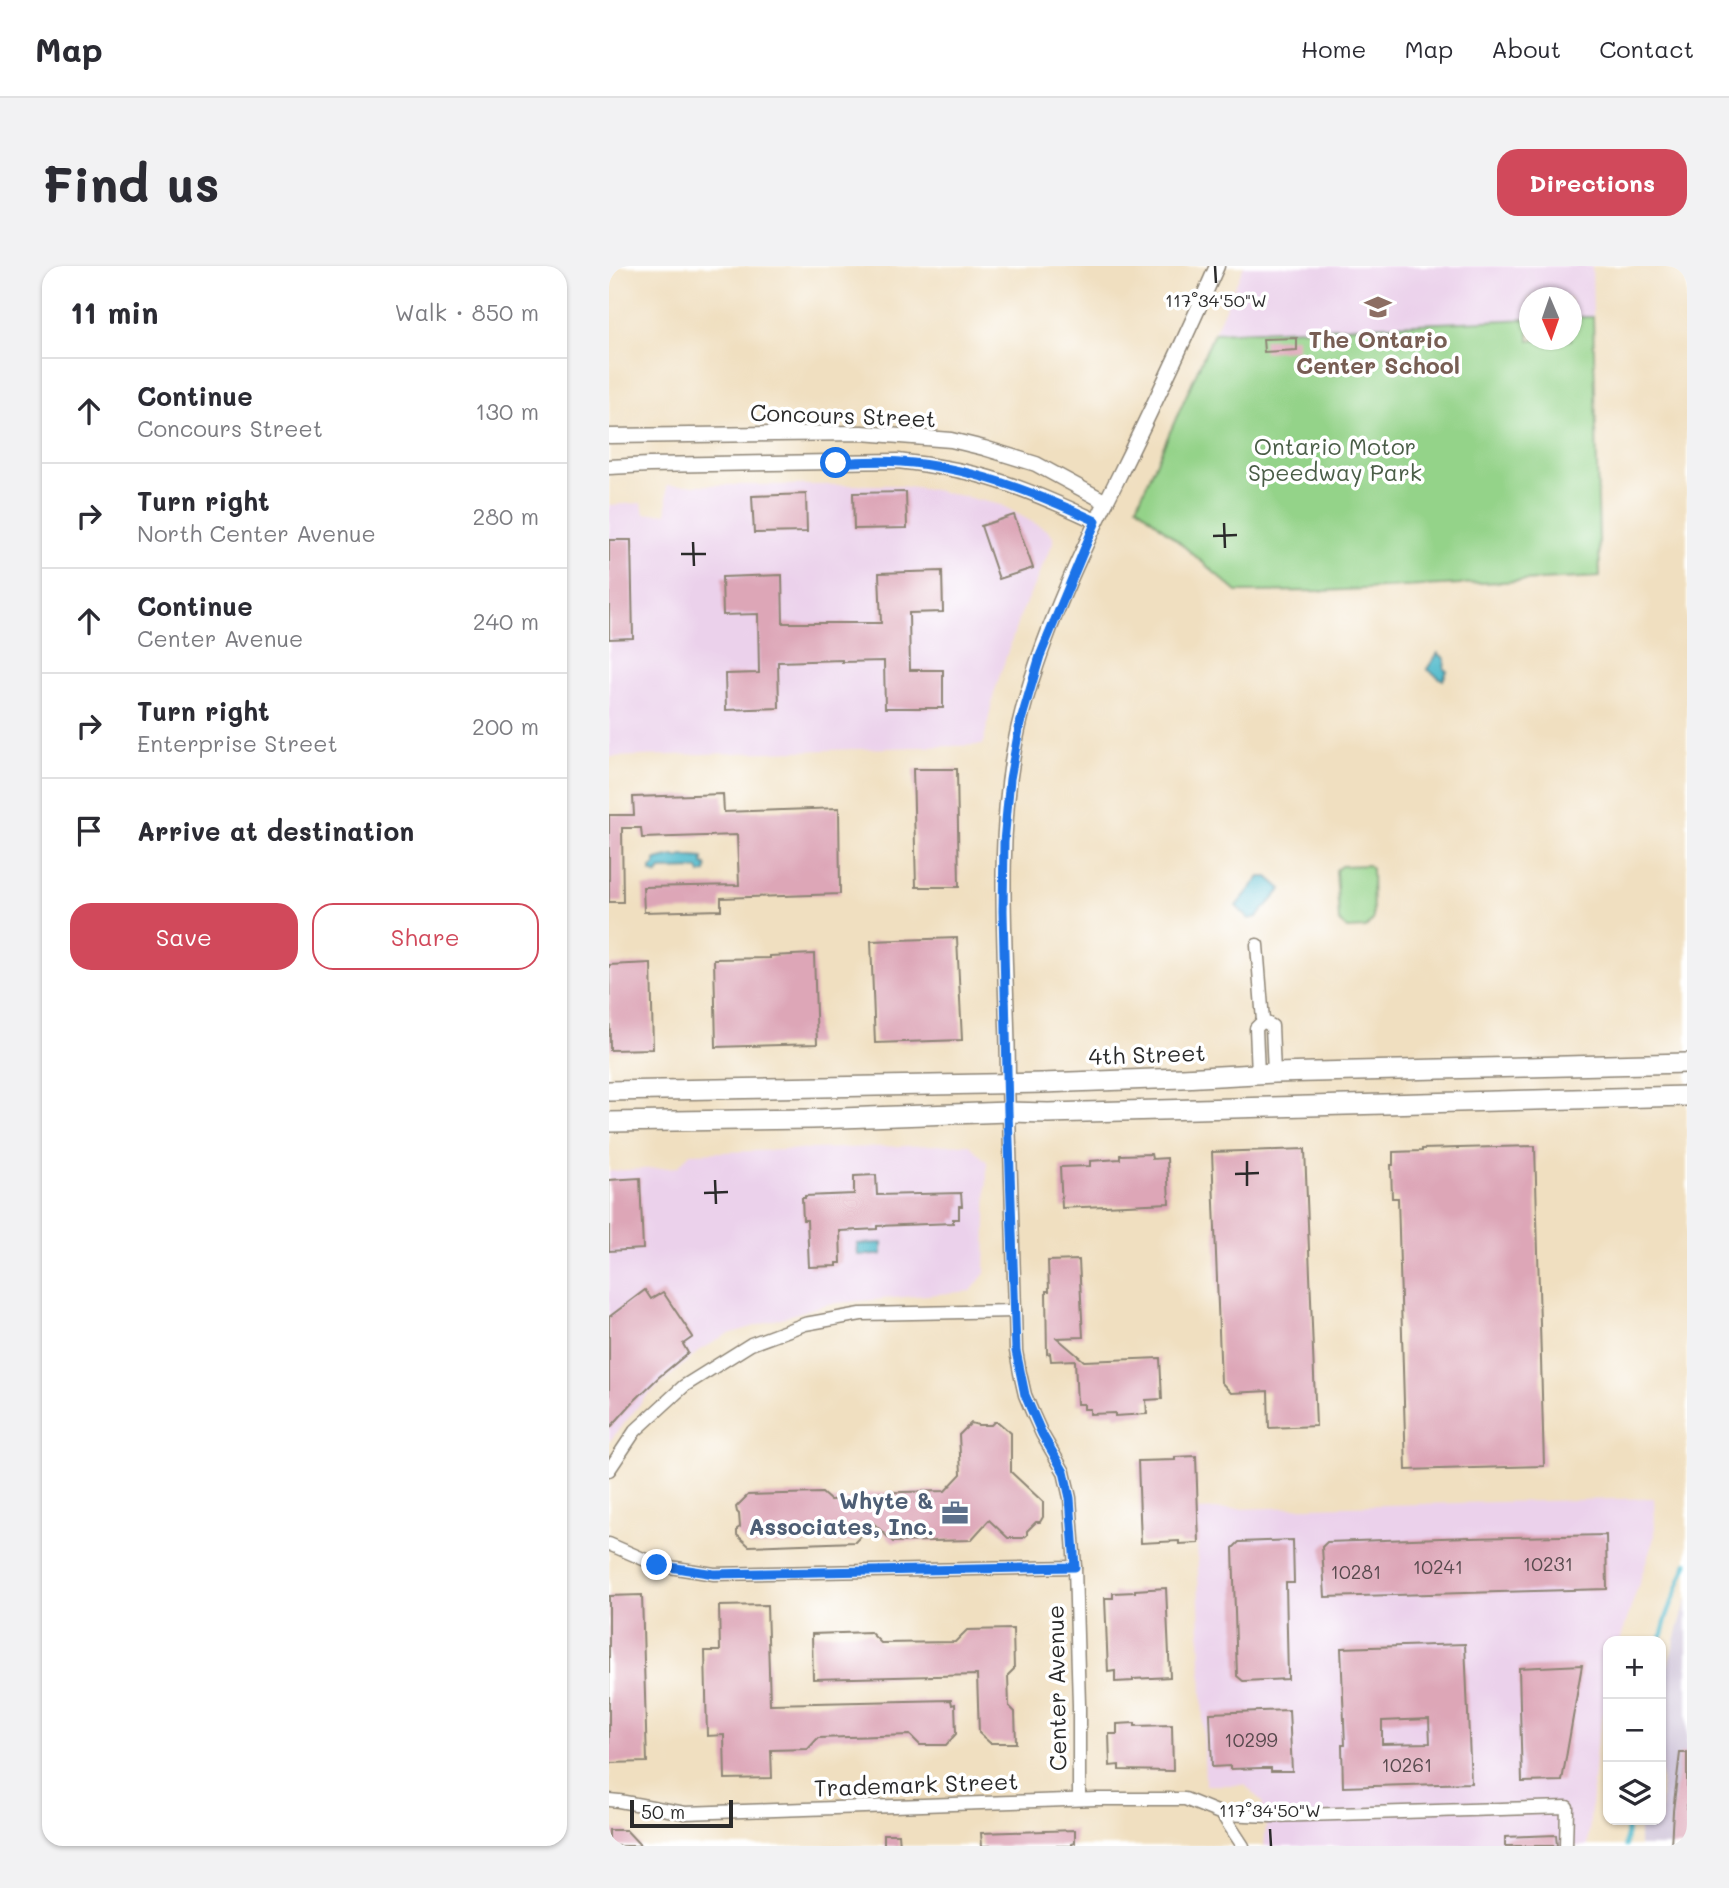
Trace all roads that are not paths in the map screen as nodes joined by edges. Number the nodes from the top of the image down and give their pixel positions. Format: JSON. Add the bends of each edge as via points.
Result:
{"nodes":[{"id":1,"x":1217,"y":266,"type":"edge"},
{"id":2,"x":609,"y":436,"type":"edge"},
{"id":3,"x":609,"y":467,"type":"edge"},
{"id":4,"x":1106,"y":502,"type":"junction"},
{"id":5,"x":1096,"y":521,"type":"junction"},
{"id":6,"x":1257,"y":945,"type":"dead end"},
{"id":7,"x":1687,"y":1063,"type":"edge"},
{"id":8,"x":1266,"y":1073,"type":"junction"},
{"id":9,"x":1008,"y":1083,"type":"junction"},
{"id":10,"x":609,"y":1091,"type":"edge"},
{"id":11,"x":1687,"y":1096,"type":"edge"},
{"id":12,"x":1008,"y":1112,"type":"junction"},
{"id":13,"x":609,"y":1122,"type":"edge"},
{"id":14,"x":1015,"y":1311,"type":"junction"},
{"id":15,"x":609,"y":1471,"type":"edge"},
{"id":16,"x":609,"y":1544,"type":"edge"},
{"id":17,"x":1075,"y":1567,"type":"junction"},
{"id":18,"x":609,"y":1800,"type":"edge"},
{"id":19,"x":1079,"y":1800,"type":"junction"},
{"id":20,"x":1222,"y":1814,"type":"junction"},
{"id":21,"x":1243,"y":1846,"type":"edge"},
{"id":22,"x":1566,"y":1846,"type":"edge"}],
"edges":[{"from":1,"to":4,"type":"street"},
{"from":2,"to":4,"type":"street","name":"Concours Street","via":[[862,433],[951,440],[1037,464]]},
{"from":3,"to":5,"type":"street","name":"Concours Street","via":[[898,461],[990,478]]},
{"from":4,"to":5,"type":"street"},
{"from":5,"to":9,"type":"street","via":[[1040,656],[1015,746],[1004,842]]},
{"from":6,"to":8,"type":"street","via":[[1263,1021],[1272,1026]]},
{"from":7,"to":8,"type":"main road","name":"4th Street"},
{"from":8,"to":9,"type":"main road","name":"4th Street"},
{"from":9,"to":10,"type":"main road","name":"4th Street"},
{"from":9,"to":12,"type":"street","name":"Center Avenue"},
{"from":11,"to":12,"type":"main road"},
{"from":12,"to":13,"type":"main road"},
{"from":12,"to":14,"type":"street","name":"Center Avenue"},
{"from":14,"to":15,"type":"street","via":[[861,1314],[805,1324],[751,1344],[684,1386],[635,1432]]},
{"from":14,"to":17,"type":"street","name":"Center Avenue","via":[[1016,1351],[1025,1395],[1064,1472]]},
{"from":16,"to":17,"type":"street","via":[[657,1565],[714,1574]]},
{"from":17,"to":19,"type":"street","name":"Center Avenue"},
{"from":18,"to":19,"type":"street","name":"Trademark Street","via":[[685,1813]]},
{"from":19,"to":20,"type":"street","name":"Trademark Street","via":[[1185,1799]]},
{"from":20,"to":21,"type":"street"},
{"from":20,"to":22,"type":"street","name":"Trademark Street","via":[[1567,1807]]}]}
